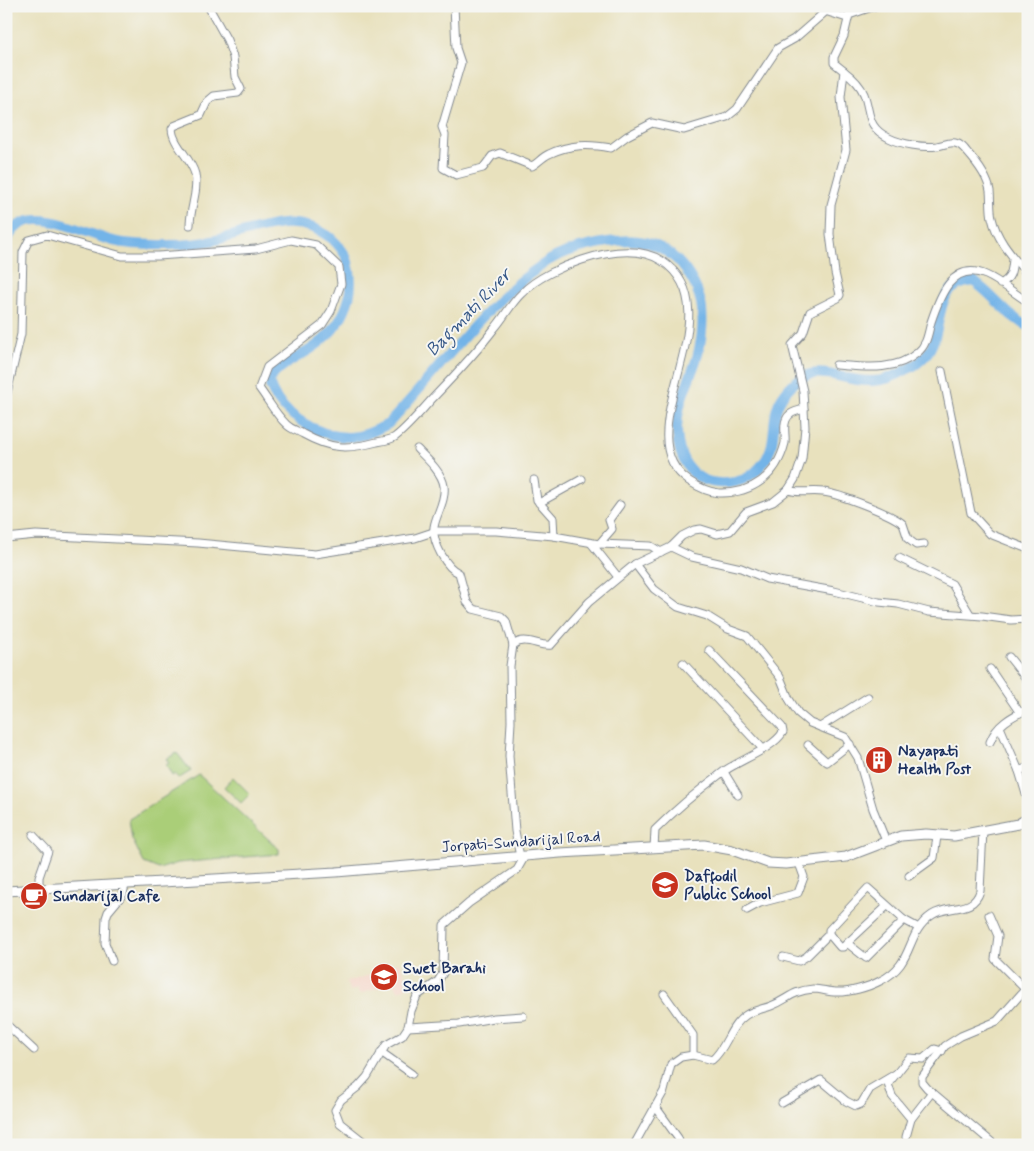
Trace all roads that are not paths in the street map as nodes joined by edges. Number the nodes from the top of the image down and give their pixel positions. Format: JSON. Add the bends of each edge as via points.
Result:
{"nodes":[{"id":1,"x":208,"y":6,"type":"edge"},
{"id":2,"x":454,"y":6,"type":"edge"},
{"id":3,"x":809,"y":6,"type":"edge"},
{"id":4,"x":875,"y":6,"type":"edge"},
{"id":5,"x":853,"y":9,"type":"edge"},
{"id":6,"x":825,"y":12,"type":"junction"},
{"id":7,"x":847,"y":18,"type":"junction"},
{"id":8,"x":844,"y":71,"type":"junction"},
{"id":9,"x":190,"y":225,"type":"dead end"},
{"id":10,"x":1013,"y":259,"type":"junction"},
{"id":11,"x":1028,"y":275,"type":"edge"},
{"id":12,"x":1000,"y":284,"type":"junction"},
{"id":13,"x":1028,"y":302,"type":"edge"},
{"id":14,"x":836,"y":365,"type":"dead end"},
{"id":15,"x":942,"y":371,"type":"dead end"},
{"id":16,"x":6,"y":397,"type":"edge"},
{"id":17,"x":804,"y":410,"type":"junction"},
{"id":18,"x":417,"y":449,"type":"dead end"},
{"id":19,"x":582,"y":479,"type":"dead end"},
{"id":20,"x":534,"y":480,"type":"dead end"},
{"id":21,"x":788,"y":490,"type":"junction"},
{"id":22,"x":539,"y":503,"type":"junction"},
{"id":23,"x":620,"y":505,"type":"dead end"},
{"id":24,"x":434,"y":532,"type":"junction"},
{"id":25,"x":554,"y":536,"type":"junction"},
{"id":26,"x":6,"y":538,"type":"edge"},
{"id":27,"x":595,"y":543,"type":"junction"},
{"id":28,"x":924,"y":544,"type":"dead end"},
{"id":29,"x":671,"y":548,"type":"junction"},
{"id":30,"x":1028,"y":549,"type":"edge"},
{"id":31,"x":662,"y":552,"type":"junction"},
{"id":32,"x":899,"y":558,"type":"dead end"},
{"id":33,"x":635,"y":564,"type":"junction"},
{"id":34,"x":618,"y":577,"type":"junction"},
{"id":35,"x":970,"y":614,"type":"junction"},
{"id":36,"x":1028,"y":619,"type":"edge"},
{"id":37,"x":513,"y":645,"type":"junction"},
{"id":38,"x":709,"y":650,"type":"dead end"},
{"id":39,"x":1009,"y":657,"type":"dead end"},
{"id":40,"x":683,"y":663,"type":"dead end"},
{"id":41,"x":990,"y":669,"type":"dead end"},
{"id":42,"x":1028,"y":681,"type":"edge"},
{"id":43,"x":868,"y":697,"type":"dead end"},
{"id":44,"x":1028,"y":709,"type":"edge"},
{"id":45,"x":1020,"y":713,"type":"junction"},
{"id":46,"x":820,"y":727,"type":"junction"},
{"id":47,"x":1000,"y":727,"type":"junction"},
{"id":48,"x":990,"y":742,"type":"dead end"},
{"id":49,"x":850,"y":744,"type":"junction"},
{"id":50,"x":808,"y":745,"type":"dead end"},
{"id":51,"x":763,"y":749,"type":"junction"},
{"id":52,"x":1028,"y":767,"type":"edge"},
{"id":53,"x":1019,"y":771,"type":"junction"},
{"id":54,"x":724,"y":772,"type":"junction"},
{"id":55,"x":738,"y":795,"type":"dead end"},
{"id":56,"x":1028,"y":801,"type":"edge"},
{"id":57,"x":1028,"y":818,"type":"edge"},
{"id":58,"x":984,"y":830,"type":"junction"},
{"id":59,"x":33,"y":835,"type":"dead end"},
{"id":60,"x":936,"y":836,"type":"junction"},
{"id":61,"x":886,"y":841,"type":"junction"},
{"id":62,"x":654,"y":848,"type":"junction"},
{"id":63,"x":523,"y":857,"type":"junction"},
{"id":64,"x":799,"y":863,"type":"junction"},
{"id":65,"x":910,"y":876,"type":"dead end"},
{"id":66,"x":125,"y":885,"type":"junction"},
{"id":67,"x":39,"y":890,"type":"junction"},
{"id":68,"x":6,"y":892,"type":"edge"},
{"id":69,"x":887,"y":906,"type":"junction"},
{"id":70,"x":747,"y":910,"type":"dead end"},
{"id":71,"x":989,"y":915,"type":"dead end"},
{"id":72,"x":904,"y":920,"type":"junction"},
{"id":73,"x":918,"y":927,"type":"junction"},
{"id":74,"x":829,"y":934,"type":"junction"},
{"id":75,"x":847,"y":943,"type":"junction"},
{"id":76,"x":783,"y":957,"type":"dead end"},
{"id":77,"x":112,"y":961,"type":"dead end"},
{"id":78,"x":1027,"y":988,"type":"edge"},
{"id":79,"x":664,"y":994,"type":"dead end"},
{"id":80,"x":523,"y":1016,"type":"dead end"},
{"id":81,"x":6,"y":1024,"type":"edge"},
{"id":82,"x":408,"y":1027,"type":"junction"},
{"id":83,"x":34,"y":1050,"type":"dead end"},
{"id":84,"x":942,"y":1050,"type":"junction"},
{"id":85,"x":381,"y":1052,"type":"junction"},
{"id":86,"x":692,"y":1055,"type":"junction"},
{"id":87,"x":897,"y":1073,"type":"junction"},
{"id":88,"x":412,"y":1074,"type":"dead end"},
{"id":89,"x":932,"y":1092,"type":"junction"},
{"id":90,"x":782,"y":1103,"type":"dead end"},
{"id":91,"x":655,"y":1106,"type":"junction"},
{"id":92,"x":911,"y":1119,"type":"junction"},
{"id":93,"x":906,"y":1137,"type":"dead end"},
{"id":94,"x":368,"y":1145,"type":"edge"},
{"id":95,"x":634,"y":1145,"type":"edge"},
{"id":96,"x":680,"y":1145,"type":"edge"},
{"id":97,"x":995,"y":1145,"type":"edge"}],
"edges":[{"from":1,"to":9,"type":"street","via":[[227,40],[241,89],[238,93],[210,98],[201,115],[172,129],[195,174]]},
{"from":2,"to":6,"type":"street","via":[[456,48],[461,63],[442,127],[445,135],[443,168],[456,175],[483,168],[492,156],[500,154],[532,166],[549,154],[576,146],[591,144],[611,148],[652,123],[684,130],[727,117],[737,109],[778,48],[794,39]]},
{"from":3,"to":6,"type":"street"},
{"from":4,"to":5,"type":"street","via":[[861,13]]},
{"from":5,"to":7,"type":"street"},
{"from":6,"to":7,"type":"street"},
{"from":7,"to":8,"type":"street","via":[[844,36],[834,57],[834,63]]},
{"from":8,"to":10,"type":"street","via":[[864,93],[868,117],[886,137],[930,147],[954,143],[969,154],[990,189],[992,219]]},
{"from":8,"to":17,"type":"street","via":[[840,97],[846,150],[831,205],[830,234],[840,295],[810,312],[803,333],[792,346],[803,391]]},
{"from":10,"to":11,"type":"street"},
{"from":10,"to":12,"type":"street","via":[[1011,275]]},
{"from":12,"to":13,"type":"street"},
{"from":12,"to":14,"type":"street","via":[[986,274],[971,272],[958,275],[942,291],[926,344],[906,361],[881,366]]},
{"from":15,"to":30,"type":"street","via":[[971,513],[990,534]]},
{"from":16,"to":17,"type":"street","via":[[21,334],[23,252],[29,240],[47,235],[122,256],[256,249],[291,240],[316,245],[339,267],[341,284],[331,312],[322,325],[267,367],[259,388],[288,426],[325,446],[359,447],[393,438],[494,331],[524,290],[571,264],[619,252],[645,253],[654,257],[670,267],[686,292],[686,345],[669,418],[668,443],[673,462],[684,478],[703,490],[716,493],[740,491],[759,484],[782,456],[787,418],[794,411]]},
{"from":17,"to":21,"type":"street","via":[[802,459]]},
{"from":18,"to":24,"type":"street","via":[[433,465],[445,488]]},
{"from":19,"to":22,"type":"street"},
{"from":20,"to":22,"type":"street"},
{"from":21,"to":28,"type":"street","via":[[826,492],[876,509],[903,524],[908,538],[916,546]]},
{"from":21,"to":29,"type":"street","via":[[773,502],[746,512],[730,530],[717,534],[694,530],[682,536]]},
{"from":22,"to":25,"type":"street","via":[[553,518]]},
{"from":23,"to":27,"type":"street","via":[[609,520],[612,529]]},
{"from":24,"to":25,"type":"street","via":[[496,531]]},
{"from":24,"to":26,"type":"street","via":[[315,554],[36,535]]},
{"from":24,"to":37,"type":"street","via":[[450,568],[459,573],[467,602],[474,609],[502,616]]},
{"from":25,"to":27,"type":"street"},
{"from":27,"to":31,"type":"street","via":[[651,546]]},
{"from":27,"to":34,"type":"street"},
{"from":29,"to":31,"type":"street"},
{"from":29,"to":35,"type":"street","via":[[692,557],[783,582],[929,612]]},
{"from":31,"to":33,"type":"street"},
{"from":32,"to":35,"type":"street","via":[[952,584]]},
{"from":33,"to":34,"type":"street"},
{"from":33,"to":46,"type":"street","via":[[654,588],[678,607],[707,616],[747,636],[780,677],[798,713]]},
{"from":34,"to":37,"type":"street","via":[[571,620],[551,645],[527,641]]},
{"from":35,"to":36,"type":"street"},
{"from":37,"to":63,"type":"street","via":[[509,756],[515,831]]},
{"from":38,"to":51,"type":"street","via":[[783,729],[778,739]]},
{"from":39,"to":42,"type":"street"},
{"from":40,"to":51,"type":"street"},
{"from":41,"to":45,"type":"street"},
{"from":43,"to":46,"type":"street"},
{"from":44,"to":45,"type":"street"},
{"from":45,"to":47,"type":"street"},
{"from":46,"to":49,"type":"street","via":[[840,734]]},
{"from":47,"to":48,"type":"street"},
{"from":47,"to":53,"type":"street"},
{"from":49,"to":50,"type":"street","via":[[827,762]]},
{"from":49,"to":61,"type":"street","via":[[858,758]]},
{"from":51,"to":54,"type":"street"},
{"from":52,"to":53,"type":"street"},
{"from":53,"to":56,"type":"street"},
{"from":54,"to":55,"type":"street"},
{"from":54,"to":62,"type":"street","via":[[655,830]]},
{"from":57,"to":58,"type":"main road","name":"Jorpati-Sundarijal Road","via":[[1018,824]]},
{"from":58,"to":60,"type":"main road","name":"Jorpati-Sundarijal Road"},
{"from":58,"to":73,"type":"street","via":[[980,891],[976,900],[963,908],[939,910]]},
{"from":59,"to":67,"type":"street","via":[[48,851],[39,877]]},
{"from":60,"to":61,"type":"main road","name":"Jorpati-Sundarijal Road","via":[[913,834]]},
{"from":60,"to":65,"type":"street","via":[[934,858]]},
{"from":61,"to":64,"type":"main road","name":"Jorpati-Sundarijal Road","via":[[846,857]]},
{"from":62,"to":63,"type":"main road","name":"Jorpati-Sundarijal Road"},
{"from":62,"to":64,"type":"main road","name":"Jorpati-Sundarijal Road","via":[[704,845],[732,850],[768,863]]},
{"from":63,"to":66,"type":"main road","name":"Jorpati-Sundarijal Road"},
{"from":63,"to":82,"type":"street","via":[[516,870],[444,925],[443,973],[414,1000]]},
{"from":64,"to":70,"type":"street","via":[[804,877],[798,893],[760,903]]},
{"from":66,"to":67,"type":"main road","name":"Jorpati-Sundarijal Road"},
{"from":66,"to":77,"type":"street","via":[[123,894],[106,918],[105,943]]},
{"from":67,"to":68,"type":"main road","name":"Jorpati-Sundarijal Road"},
{"from":69,"to":72,"type":"street"},
{"from":69,"to":74,"type":"street","via":[[868,888],[829,930]]},
{"from":69,"to":75,"type":"street"},
{"from":71,"to":78,"type":"street","via":[[998,936],[994,959]]},
{"from":72,"to":73,"type":"street"},
{"from":72,"to":75,"type":"street","via":[[867,958]]},
{"from":73,"to":86,"type":"street","via":[[897,972],[888,978],[837,992],[816,989],[794,992],[772,1006],[744,1016],[712,1060]]},
{"from":74,"to":75,"type":"street","via":[[840,947]]},
{"from":74,"to":76,"type":"street","via":[[799,961]]},
{"from":78,"to":84,"type":"street","via":[[997,1021],[961,1036]]},
{"from":79,"to":86,"type":"street","via":[[693,1035]]},
{"from":80,"to":82,"type":"street"},
{"from":81,"to":83,"type":"street"},
{"from":82,"to":85,"type":"street","via":[[402,1036],[386,1045]]},
{"from":84,"to":87,"type":"street","via":[[936,1050],[923,1059],[909,1058]]},
{"from":84,"to":89,"type":"street","via":[[922,1077],[922,1082]]},
{"from":85,"to":88,"type":"street"},
{"from":85,"to":94,"type":"street","via":[[367,1077],[341,1100],[335,1110],[340,1123]]},
{"from":86,"to":91,"type":"street","via":[[671,1064],[666,1086]]},
{"from":87,"to":90,"type":"street","via":[[870,1089],[856,1106],[821,1080]]},
{"from":87,"to":92,"type":"street","via":[[888,1088]]},
{"from":89,"to":92,"type":"street"},
{"from":89,"to":97,"type":"street"},
{"from":91,"to":95,"type":"street"},
{"from":91,"to":96,"type":"street"},
{"from":92,"to":93,"type":"street"}]}
